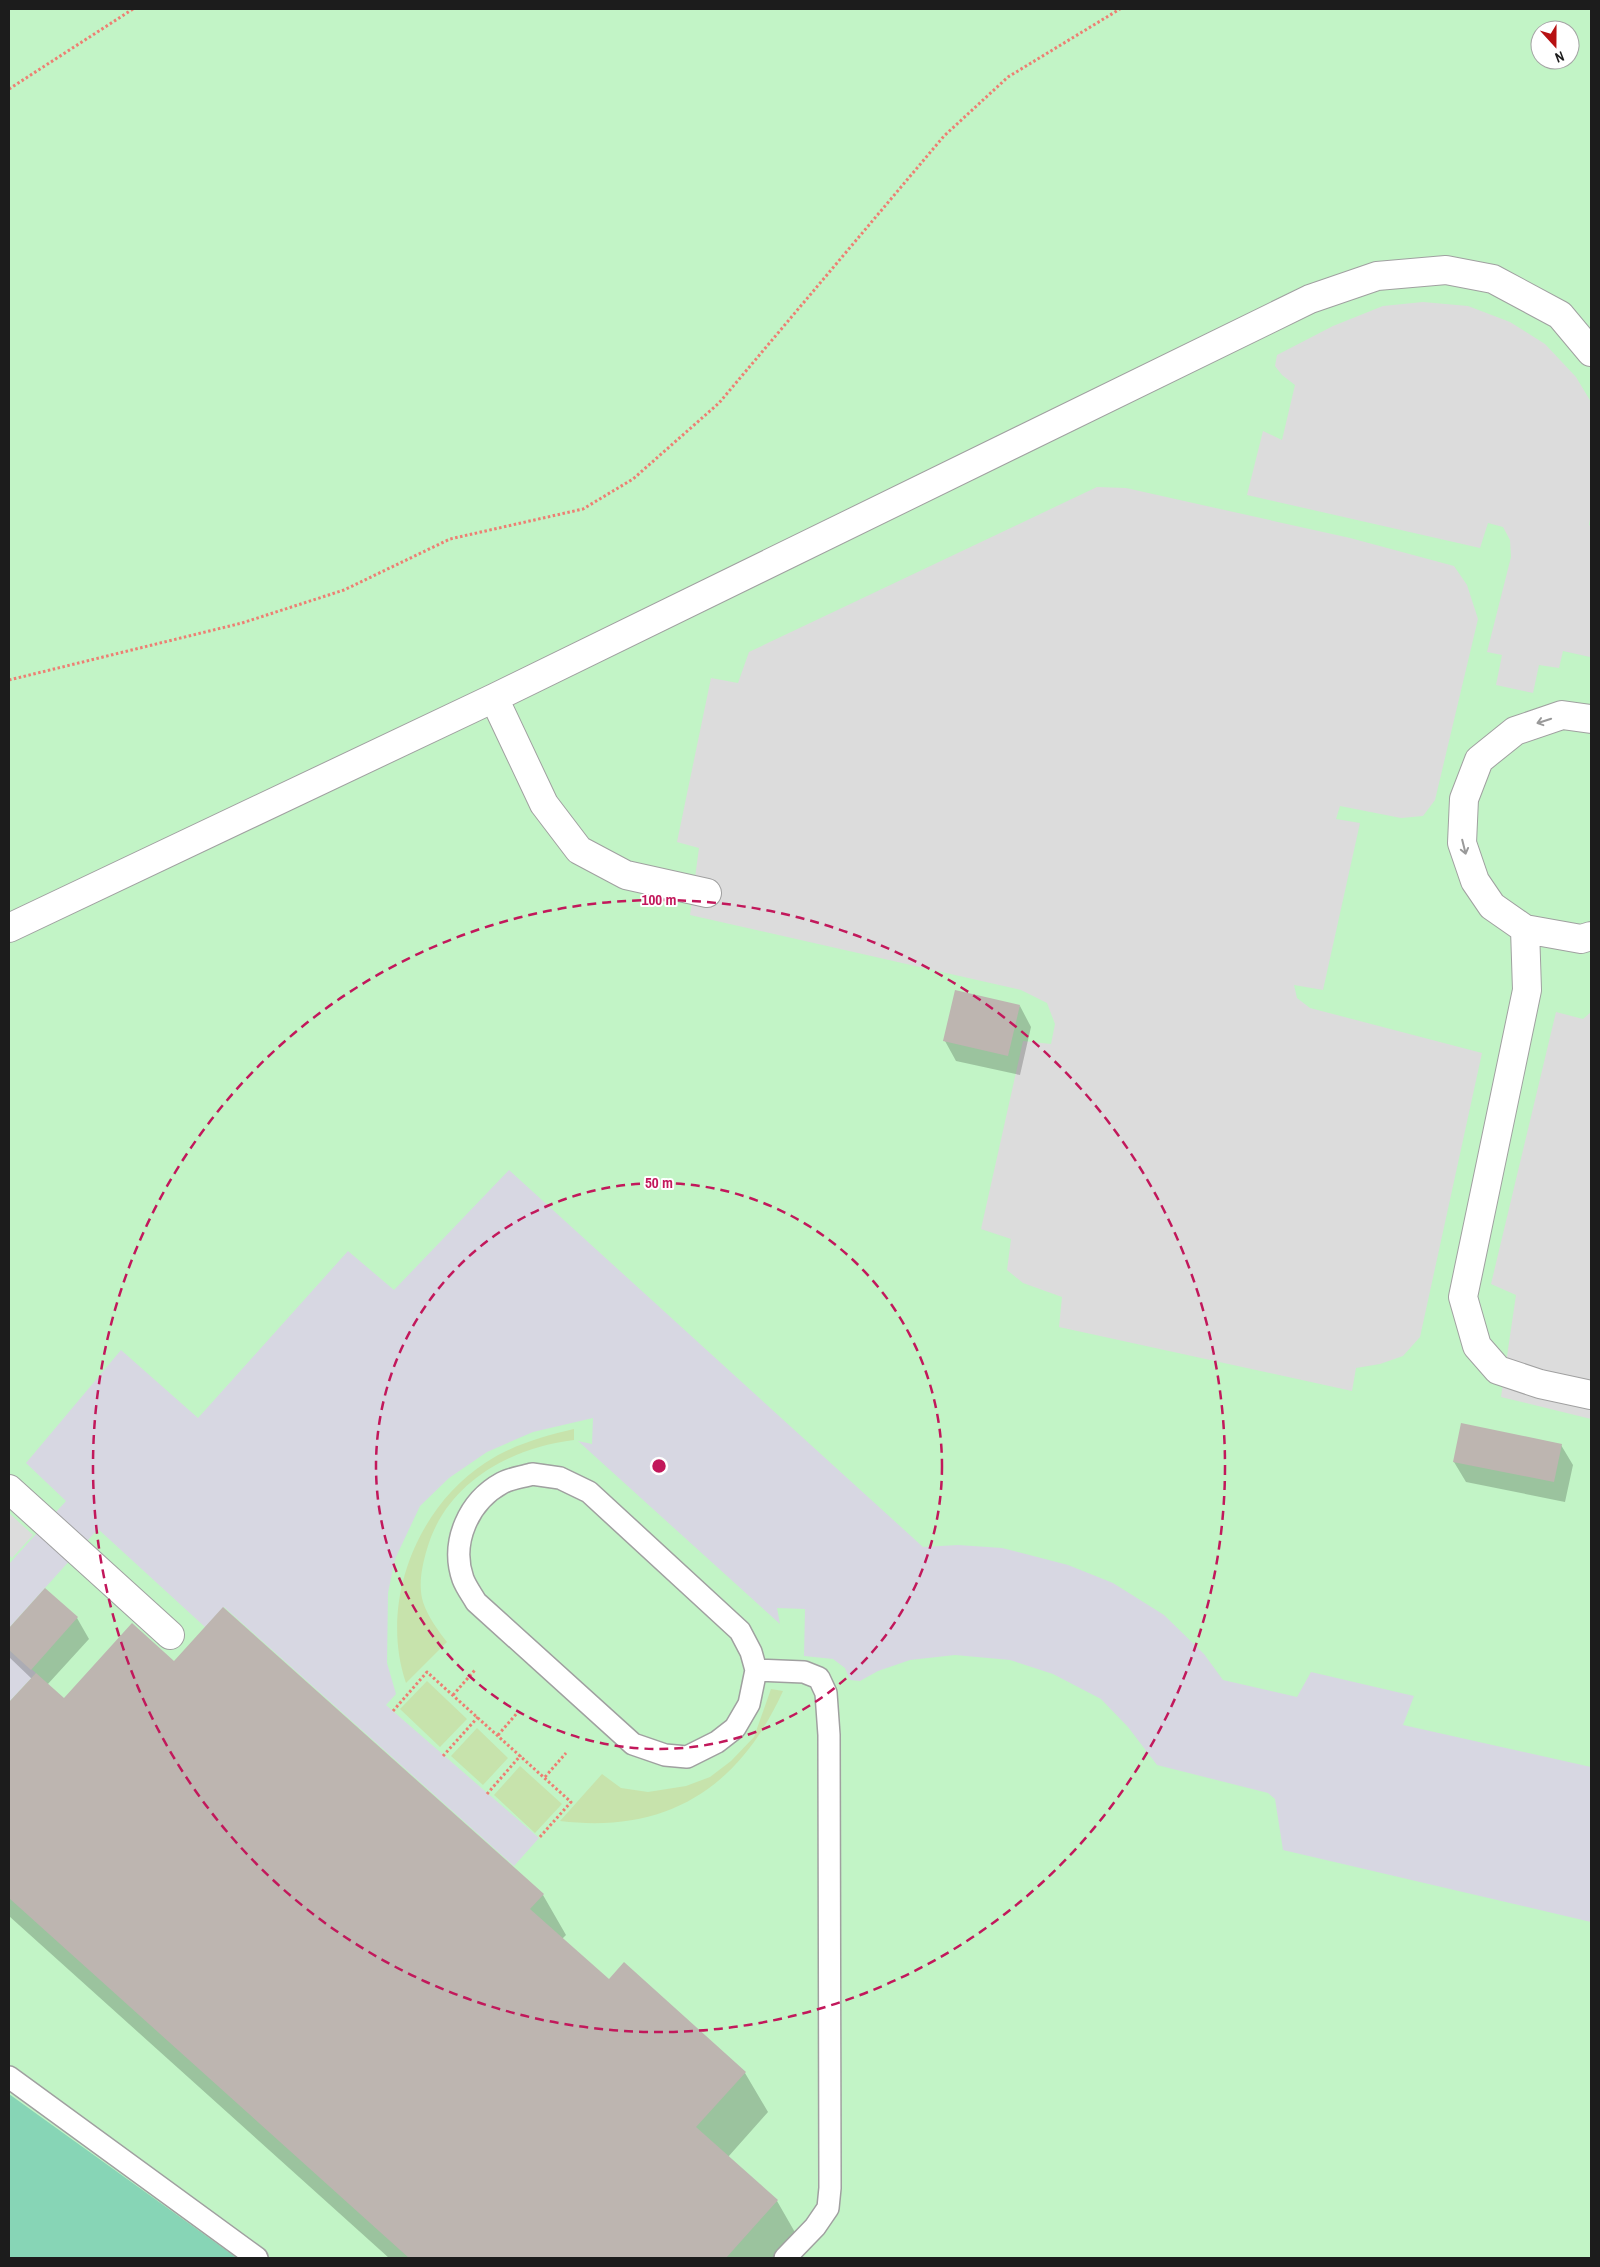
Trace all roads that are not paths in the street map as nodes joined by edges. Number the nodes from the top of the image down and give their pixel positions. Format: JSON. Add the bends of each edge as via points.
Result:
{"nodes":[{"id":1,"x":1591,"y":352,"type":"edge"},
{"id":2,"x":494,"y":698,"type":"junction"},
{"id":3,"x":1591,"y":719,"type":"edge"},
{"id":4,"x":707,"y":893,"type":"dead end"},
{"id":5,"x":9,"y":928,"type":"edge"},
{"id":6,"x":1525,"y":929,"type":"junction"},
{"id":7,"x":1591,"y":936,"type":"edge"},
{"id":8,"x":1591,"y":1395,"type":"edge"},
{"id":9,"x":9,"y":1489,"type":"edge"},
{"id":10,"x":170,"y":1635,"type":"dead end"},
{"id":11,"x":756,"y":1670,"type":"junction"},
{"id":12,"x":9,"y":2077,"type":"edge"},
{"id":13,"x":257,"y":2258,"type":"edge"},
{"id":14,"x":785,"y":2258,"type":"edge"}],
"edges":[{"from":1,"to":2,"type":"street","via":[[1560,315],[1493,278],[1446,270],[1377,276],[1310,299],[1207,348]]},
{"from":2,"to":4,"type":"street","via":[[544,804],[579,850],[626,875]]},
{"from":2,"to":5,"type":"street"},
{"from":3,"to":6,"type":"street","one_way":true,"via":[[1562,715],[1515,731],[1479,760],[1464,799],[1462,842],[1475,881],[1492,906]]},
{"from":6,"to":7,"type":"street","via":[[1581,939]]},
{"from":6,"to":8,"type":"street","via":[[1527,990],[1463,1297],[1477,1346],[1498,1370],[1540,1384]]},
{"from":9,"to":10,"type":"street"},
{"from":11,"to":11,"type":"lane","via":[[740,1630],[589,1492],[560,1478],[532,1474],[503,1482],[477,1503],[461,1532],[459,1556],[463,1579],[476,1602],[633,1744],[665,1755],[687,1757],[717,1742],[735,1728],[748,1704]]},
{"from":11,"to":14,"type":"lane","via":[[804,1672],[819,1678],[826,1693],[829,1735],[830,2188],[828,2208],[815,2227]]},
{"from":12,"to":13,"type":"lane"}]}
